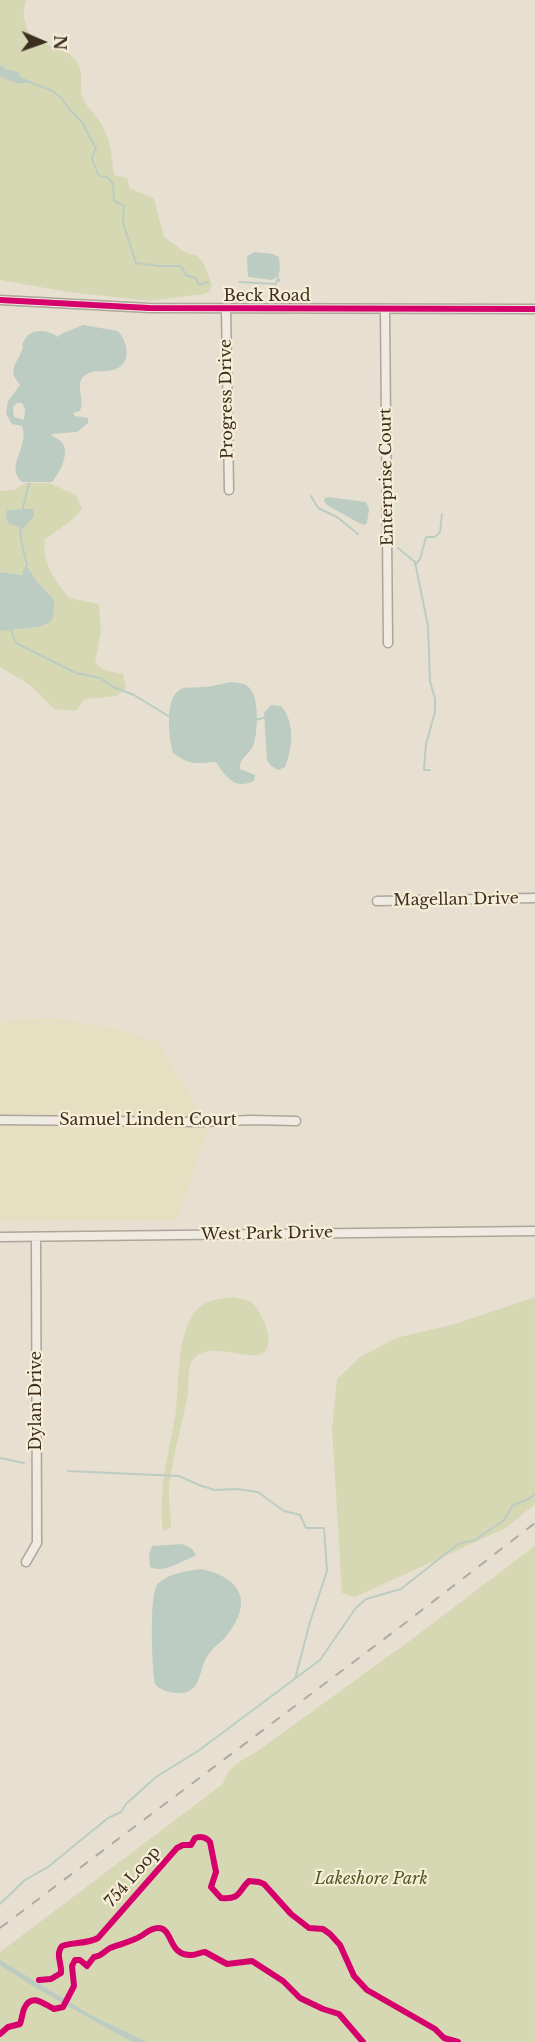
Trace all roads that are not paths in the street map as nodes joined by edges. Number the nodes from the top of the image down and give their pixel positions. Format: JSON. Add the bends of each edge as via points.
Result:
{"nodes":[{"id":1,"x":0,"y":300,"type":"edge"},
{"id":2,"x":226,"y":309,"type":"junction"},
{"id":3,"x":535,"y":309,"type":"edge"},
{"id":4,"x":385,"y":310,"type":"junction"},
{"id":5,"x":229,"y":490,"type":"dead end"},
{"id":6,"x":388,"y":643,"type":"dead end"},
{"id":7,"x":535,"y":898,"type":"edge"},
{"id":8,"x":377,"y":901,"type":"dead end"},
{"id":9,"x":0,"y":1120,"type":"edge"},
{"id":10,"x":296,"y":1121,"type":"dead end"},
{"id":11,"x":535,"y":1231,"type":"edge"},
{"id":12,"x":0,"y":1237,"type":"edge"},
{"id":13,"x":36,"y":1237,"type":"junction"},
{"id":14,"x":26,"y":1562,"type":"dead end"}],
"edges":[{"from":1,"to":2,"type":"street","name":"Beck Road"},
{"from":2,"to":4,"type":"street","name":"Beck Road"},
{"from":2,"to":5,"type":"street","name":"Progress Drive"},
{"from":3,"to":4,"type":"street","name":"Beck Road"},
{"from":4,"to":6,"type":"street","name":"Enterprise Court"},
{"from":7,"to":8,"type":"street","name":"Magellan Drive"},
{"from":9,"to":10,"type":"street","name":"Samuel Linden Court"},
{"from":11,"to":13,"type":"street","name":"West Park Drive"},
{"from":12,"to":13,"type":"street","name":"West Park Drive"},
{"from":13,"to":14,"type":"street","name":"Dylan Drive","via":[[37,1543]]}]}
